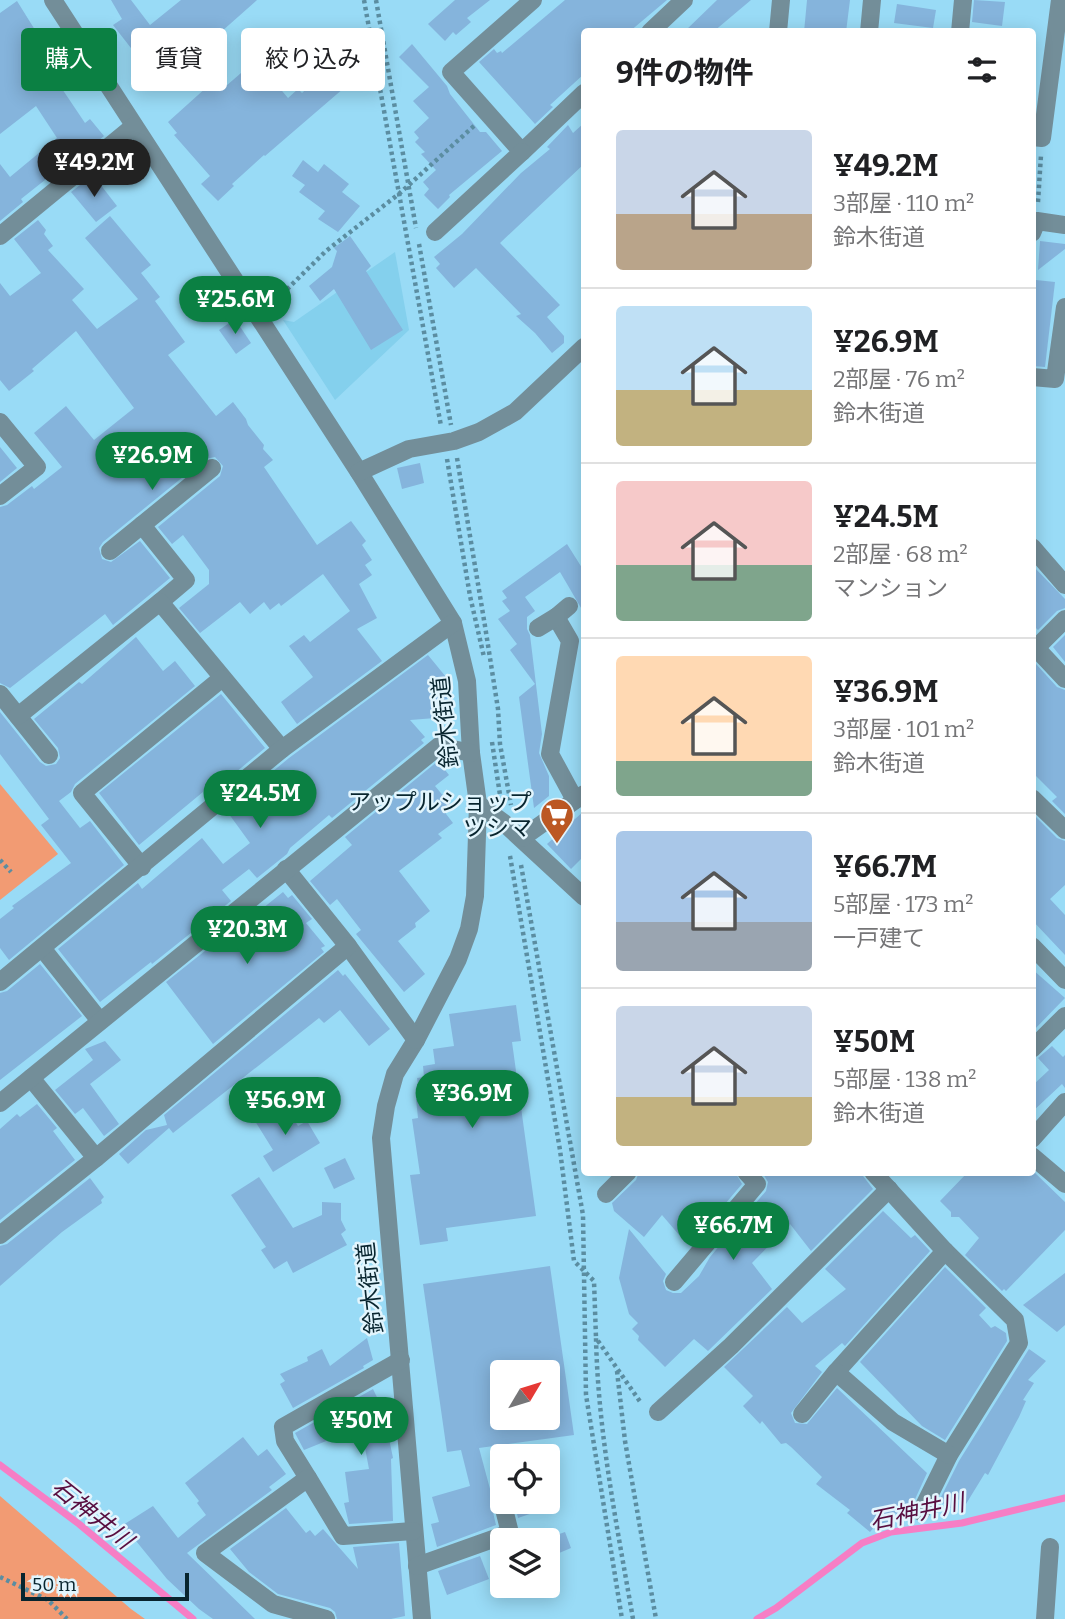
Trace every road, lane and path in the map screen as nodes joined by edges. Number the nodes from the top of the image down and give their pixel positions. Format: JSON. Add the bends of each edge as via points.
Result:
{"nodes":[{"id":1,"x":52,"y":0,"type":"edge"},
{"id":2,"x":533,"y":0,"type":"edge"},
{"id":3,"x":684,"y":0,"type":"edge"},
{"id":4,"x":781,"y":0,"type":"edge"},
{"id":5,"x":872,"y":0,"type":"edge"},
{"id":6,"x":963,"y":0,"type":"edge"},
{"id":7,"x":1060,"y":0,"type":"edge"},
{"id":8,"x":654,"y":28,"type":"edge"},
{"id":9,"x":778,"y":28,"type":"edge"},
{"id":10,"x":869,"y":28,"type":"edge"},
{"id":11,"x":960,"y":28,"type":"edge"},
{"id":12,"x":581,"y":96,"type":"edge"},
{"id":13,"x":488,"y":114,"type":"junction"},
{"id":14,"x":134,"y":125,"type":"junction"},
{"id":15,"x":1037,"y":137,"type":"edge"},
{"id":16,"x":522,"y":152,"type":"junction"},
{"id":17,"x":1036,"y":182,"type":"edge"},
{"id":18,"x":1065,"y":225,"type":"edge"},
{"id":19,"x":1036,"y":227,"type":"edge"},
{"id":20,"x":435,"y":232,"type":"dead end"},
{"id":21,"x":0,"y":236,"type":"edge"},
{"id":22,"x":1065,"y":307,"type":"edge"},
{"id":23,"x":259,"y":317,"type":"junction"},
{"id":24,"x":581,"y":350,"type":"edge"},
{"id":25,"x":1036,"y":377,"type":"edge"},
{"id":26,"x":0,"y":422,"type":"edge"},
{"id":27,"x":212,"y":468,"type":"dead end"},
{"id":28,"x":359,"y":472,"type":"junction"},
{"id":29,"x":0,"y":496,"type":"edge"},
{"id":30,"x":142,"y":526,"type":"junction"},
{"id":31,"x":110,"y":551,"type":"dead end"},
{"id":32,"x":1036,"y":552,"type":"edge"},
{"id":33,"x":1065,"y":585,"type":"edge"},
{"id":34,"x":160,"y":602,"type":"junction"},
{"id":35,"x":1065,"y":619,"type":"edge"},
{"id":36,"x":453,"y":623,"type":"junction"},
{"id":37,"x":538,"y":628,"type":"dead end"},
{"id":38,"x":1036,"y":648,"type":"edge"},
{"id":39,"x":1036,"y":652,"type":"edge"},
{"id":40,"x":221,"y":679,"type":"junction"},
{"id":41,"x":1065,"y":679,"type":"edge"},
{"id":42,"x":0,"y":694,"type":"edge"},
{"id":43,"x":18,"y":716,"type":"junction"},
{"id":44,"x":282,"y":749,"type":"junction"},
{"id":45,"x":471,"y":753,"type":"junction"},
{"id":46,"x":48,"y":755,"type":"dead end"},
{"id":47,"x":580,"y":797,"type":"edge"},
{"id":48,"x":1036,"y":802,"type":"edge"},
{"id":49,"x":478,"y":804,"type":"junction"},
{"id":50,"x":1065,"y":830,"type":"edge"},
{"id":51,"x":522,"y":838,"type":"junction"},
{"id":52,"x":0,"y":860,"type":"edge"},
{"id":53,"x":142,"y":867,"type":"junction"},
{"id":54,"x":286,"y":869,"type":"junction"},
{"id":55,"x":11,"y":872,"type":"dead end"},
{"id":56,"x":581,"y":894,"type":"edge"},
{"id":57,"x":348,"y":946,"type":"junction"},
{"id":58,"x":42,"y":948,"type":"junction"},
{"id":59,"x":1036,"y":949,"type":"edge"},
{"id":60,"x":1061,"y":967,"type":"edge"},
{"id":61,"x":0,"y":982,"type":"edge"},
{"id":62,"x":1065,"y":1016,"type":"edge"},
{"id":63,"x":100,"y":1021,"type":"junction"},
{"id":64,"x":416,"y":1040,"type":"junction"},
{"id":65,"x":1036,"y":1045,"type":"edge"},
{"id":66,"x":31,"y":1078,"type":"junction"},
{"id":67,"x":1065,"y":1102,"type":"edge"},
{"id":68,"x":0,"y":1103,"type":"edge"},
{"id":69,"x":1036,"y":1135,"type":"edge"},
{"id":70,"x":96,"y":1158,"type":"junction"},
{"id":71,"x":1036,"y":1159,"type":"edge"},
{"id":72,"x":624,"y":1176,"type":"edge"},
{"id":73,"x":750,"y":1176,"type":"edge"},
{"id":74,"x":877,"y":1176,"type":"edge"},
{"id":75,"x":1065,"y":1184,"type":"edge"},
{"id":76,"x":889,"y":1189,"type":"junction"},
{"id":77,"x":606,"y":1194,"type":"dead end"},
{"id":78,"x":0,"y":1235,"type":"edge"},
{"id":79,"x":945,"y":1251,"type":"junction"},
{"id":80,"x":584,"y":1272,"type":"dead end"},
{"id":81,"x":674,"y":1282,"type":"dead end"},
{"id":82,"x":596,"y":1338,"type":"junction"},
{"id":83,"x":401,"y":1360,"type":"junction"},
{"id":84,"x":617,"y":1369,"type":"junction"},
{"id":85,"x":836,"y":1372,"type":"junction"},
{"id":86,"x":658,"y":1412,"type":"joint"},
{"id":87,"x":802,"y":1414,"type":"dead end"},
{"id":88,"x":949,"y":1455,"type":"junction"},
{"id":89,"x":308,"y":1478,"type":"junction"},
{"id":90,"x":921,"y":1511,"type":"dead end"},
{"id":91,"x":505,"y":1514,"type":"edge"},
{"id":92,"x":413,"y":1531,"type":"junction"},
{"id":93,"x":1050,"y":1547,"type":"dead end"},
{"id":94,"x":417,"y":1566,"type":"junction"},
{"id":95,"x":0,"y":1577,"type":"edge"},
{"id":96,"x":67,"y":1619,"type":"edge"},
{"id":97,"x":326,"y":1619,"type":"edge"},
{"id":98,"x":422,"y":1619,"type":"edge"},
{"id":99,"x":633,"y":1619,"type":"edge"},
{"id":100,"x":656,"y":1619,"type":"edge"},
{"id":101,"x":1045,"y":1619,"type":"edge"}],
"edges":[{"from":1,"to":14,"type":"street","name":"鈴木街道"},
{"from":2,"to":13,"type":"street","via":[[451,72]]},
{"from":3,"to":8,"type":"street"},
{"from":4,"to":9,"type":"street"},
{"from":5,"to":10,"type":"street"},
{"from":6,"to":11,"type":"street"},
{"from":7,"to":15,"type":"street"},
{"from":12,"to":16,"type":"street"},
{"from":13,"to":16,"type":"street"},
{"from":13,"to":23,"type":"path","via":[[326,251]]},
{"from":14,"to":21,"type":"street"},
{"from":14,"to":23,"type":"street","name":"鈴木街道"},
{"from":15,"to":17,"type":"path"},
{"from":16,"to":20,"type":"street"},
{"from":18,"to":19,"type":"street"},
{"from":22,"to":25,"type":"street","via":[[1055,379]]},
{"from":23,"to":28,"type":"street","name":"鈴木街道"},
{"from":24,"to":28,"type":"street","via":[[515,412],[479,432],[409,449]]},
{"from":26,"to":29,"type":"street","via":[[37,467]]},
{"from":27,"to":30,"type":"street"},
{"from":28,"to":36,"type":"street","name":"鈴木街道"},
{"from":30,"to":31,"type":"street"},
{"from":30,"to":34,"type":"street","via":[[186,580]]},
{"from":32,"to":33,"type":"street"},
{"from":34,"to":40,"type":"street"},
{"from":34,"to":43,"type":"street"},
{"from":35,"to":38,"type":"street"},
{"from":36,"to":44,"type":"street"},
{"from":36,"to":45,"type":"street","name":"鈴木街道","via":[[467,681]]},
{"from":37,"to":47,"type":"street","via":[[563,612],[570,641],[550,754]]},
{"from":39,"to":41,"type":"street"},
{"from":40,"to":44,"type":"street"},
{"from":40,"to":53,"type":"street","via":[[82,793]]},
{"from":42,"to":43,"type":"street"},
{"from":43,"to":46,"type":"street"},
{"from":44,"to":53,"type":"street"},
{"from":45,"to":49,"type":"street","name":"鈴木街道"},
{"from":45,"to":54,"type":"street","via":[[439,746]]},
{"from":47,"to":51,"type":"street"},
{"from":48,"to":50,"type":"street"},
{"from":49,"to":51,"type":"street"},
{"from":49,"to":64,"type":"street","name":"鈴木街道","via":[[475,896],[469,929]]},
{"from":51,"to":56,"type":"street"},
{"from":52,"to":55,"type":"path"},
{"from":53,"to":58,"type":"street"},
{"from":54,"to":57,"type":"street"},
{"from":54,"to":63,"type":"street"},
{"from":57,"to":64,"type":"street"},
{"from":57,"to":70,"type":"street"},
{"from":58,"to":61,"type":"street"},
{"from":58,"to":63,"type":"street"},
{"from":59,"to":60,"type":"street"},
{"from":62,"to":65,"type":"street"},
{"from":63,"to":66,"type":"street"},
{"from":64,"to":83,"type":"street","name":"鈴木街道","via":[[395,1074],[381,1138]]},
{"from":66,"to":68,"type":"street"},
{"from":66,"to":70,"type":"street"},
{"from":67,"to":69,"type":"street"},
{"from":70,"to":78,"type":"street"},
{"from":71,"to":75,"type":"street"},
{"from":72,"to":77,"type":"street"},
{"from":73,"to":81,"type":"street","via":[[757,1184]]},
{"from":74,"to":76,"type":"street"},
{"from":76,"to":79,"type":"street"},
{"from":76,"to":86,"type":"street"},
{"from":79,"to":85,"type":"street"},
{"from":79,"to":88,"type":"street","via":[[1015,1320],[1019,1342]]},
{"from":80,"to":82,"type":"path","via":[[594,1281]]},
{"from":82,"to":84,"type":"path"},
{"from":82,"to":99,"type":"path","via":[[602,1435]]},
{"from":83,"to":89,"type":"street","via":[[283,1427],[285,1441]]},
{"from":83,"to":92,"type":"street","name":"鈴木街道"},
{"from":84,"to":86,"type":"path","via":[[638,1402]]},
{"from":84,"to":100,"type":"path"},
{"from":85,"to":87,"type":"street"},
{"from":85,"to":88,"type":"street","via":[[893,1422]]},
{"from":88,"to":90,"type":"street"},
{"from":89,"to":92,"type":"street","via":[[343,1536]]},
{"from":89,"to":97,"type":"street","via":[[205,1553],[273,1604]]},
{"from":91,"to":94,"type":"street","via":[[510,1533]]},
{"from":92,"to":94,"type":"street","name":"鈴木街道"},
{"from":93,"to":101,"type":"street"},
{"from":94,"to":98,"type":"street","name":"鈴木街道"},
{"from":95,"to":96,"type":"path","via":[[48,1600]]}]}
